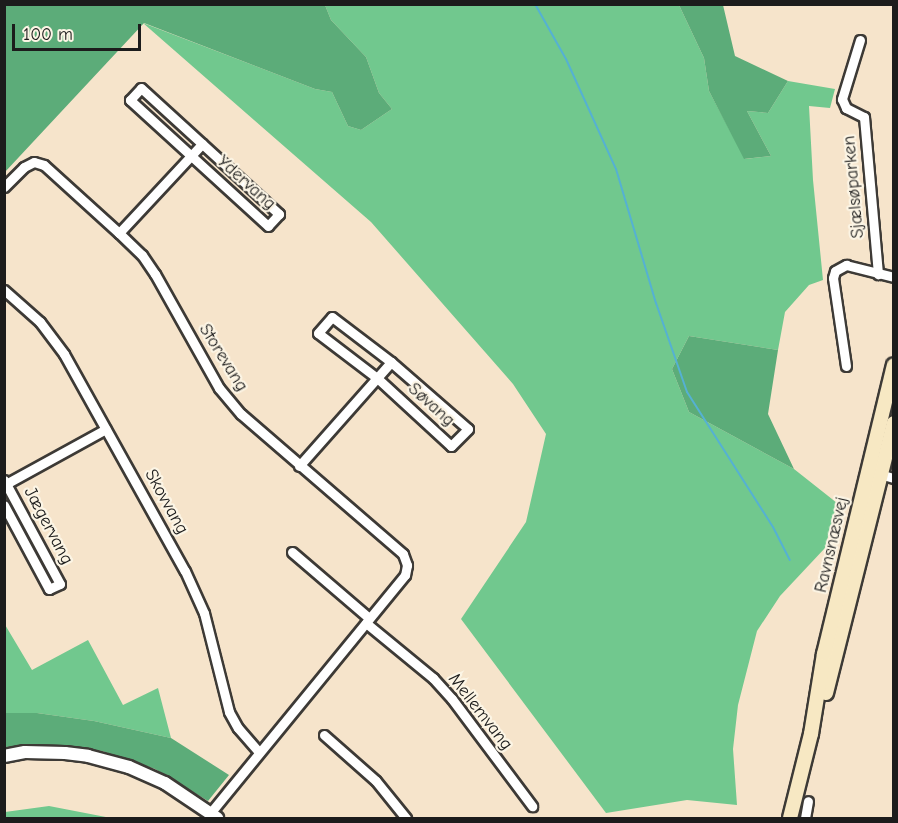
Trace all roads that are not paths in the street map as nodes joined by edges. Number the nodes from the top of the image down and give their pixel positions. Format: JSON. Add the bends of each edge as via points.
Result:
{"nodes":[{"id":1,"x":860,"y":40,"type":"dead end"},
{"id":2,"x":202,"y":144,"type":"junction"},
{"id":3,"x":192,"y":156,"type":"junction"},
{"id":4,"x":4,"y":188,"type":"edge"},
{"id":5,"x":119,"y":233,"type":"junction"},
{"id":6,"x":878,"y":274,"type":"junction"},
{"id":7,"x":894,"y":277,"type":"edge"},
{"id":8,"x":4,"y":290,"type":"edge"},
{"id":9,"x":391,"y":362,"type":"junction"},
{"id":10,"x":894,"y":364,"type":"edge"},
{"id":11,"x":846,"y":366,"type":"dead end"},
{"id":12,"x":376,"y":378,"type":"junction"},
{"id":13,"x":894,"y":423,"type":"edge"},
{"id":14,"x":106,"y":429,"type":"junction"},
{"id":15,"x":299,"y":466,"type":"junction"},
{"id":16,"x":881,"y":474,"type":"edge"},
{"id":17,"x":5,"y":483,"type":"edge"},
{"id":18,"x":4,"y":505,"type":"edge"},
{"id":19,"x":292,"y":552,"type":"dead end"},
{"id":20,"x":368,"y":621,"type":"junction"},
{"id":21,"x":324,"y":735,"type":"dead end"},
{"id":22,"x":259,"y":752,"type":"junction"},
{"id":23,"x":4,"y":756,"type":"edge"},
{"id":24,"x":808,"y":801,"type":"dead end"},
{"id":25,"x":532,"y":806,"type":"dead end"},
{"id":26,"x":214,"y":816,"type":"edge"},
{"id":27,"x":406,"y":819,"type":"edge"},
{"id":28,"x":790,"y":819,"type":"edge"},
{"id":29,"x":805,"y":819,"type":"edge"}],
"edges":[{"from":1,"to":6,"type":"street","name":"Sjælsøparken","via":[[842,99],[846,108],[864,117]]},
{"from":2,"to":3,"type":"street","name":"Ydervang"},
{"from":2,"to":3,"type":"street","name":"Ydervang","via":[[141,88],[130,100]]},
{"from":2,"to":3,"type":"street","name":"Ydervang","via":[[279,214],[268,226]]},
{"from":3,"to":5,"type":"street","name":"Ydervang"},
{"from":4,"to":5,"type":"street","name":"Storevang","via":[[24,166],[34,162],[44,165]]},
{"from":5,"to":15,"type":"street","name":"Storevang","via":[[155,274],[219,388],[241,414]]},
{"from":6,"to":7,"type":"street"},
{"from":6,"to":11,"type":"street","via":[[846,265],[835,271]]},
{"from":8,"to":14,"type":"street","name":"Skovvang","via":[[40,322],[64,354]]},
{"from":9,"to":12,"type":"street"},
{"from":9,"to":12,"type":"street","name":"Søvang","via":[[332,317],[318,333]]},
{"from":9,"to":12,"type":"street","name":"Søvang","via":[[468,429],[452,446]]},
{"from":10,"to":16,"type":"main road","name":"Ravnsnæsvej"},
{"from":12,"to":15,"type":"street"},
{"from":13,"to":16,"type":"main road","name":"Ravnsnæsvej"},
{"from":14,"to":17,"type":"street","name":"Jægervang"},
{"from":14,"to":22,"type":"street","name":"Skovvang","via":[[185,571],[204,613],[229,712]]},
{"from":15,"to":20,"type":"street","name":"Storevang","via":[[403,554],[407,564],[405,575]]},
{"from":16,"to":28,"type":"main road","name":"Ravnsnæsvej","via":[[824,654],[811,734]]},
{"from":17,"to":18,"type":"street","name":"Jægervang","via":[[60,584],[49,589]]},
{"from":19,"to":20,"type":"street"},
{"from":20,"to":22,"type":"street","name":"Storevang"},
{"from":20,"to":25,"type":"street","name":"Mellemvang","via":[[452,699]]},
{"from":21,"to":27,"type":"street","via":[[376,781]]},
{"from":22,"to":26,"type":"street","name":"Storevang"},
{"from":23,"to":26,"type":"street","via":[[48,752],[109,761],[165,783]]},
{"from":24,"to":29,"type":"street"}]}
